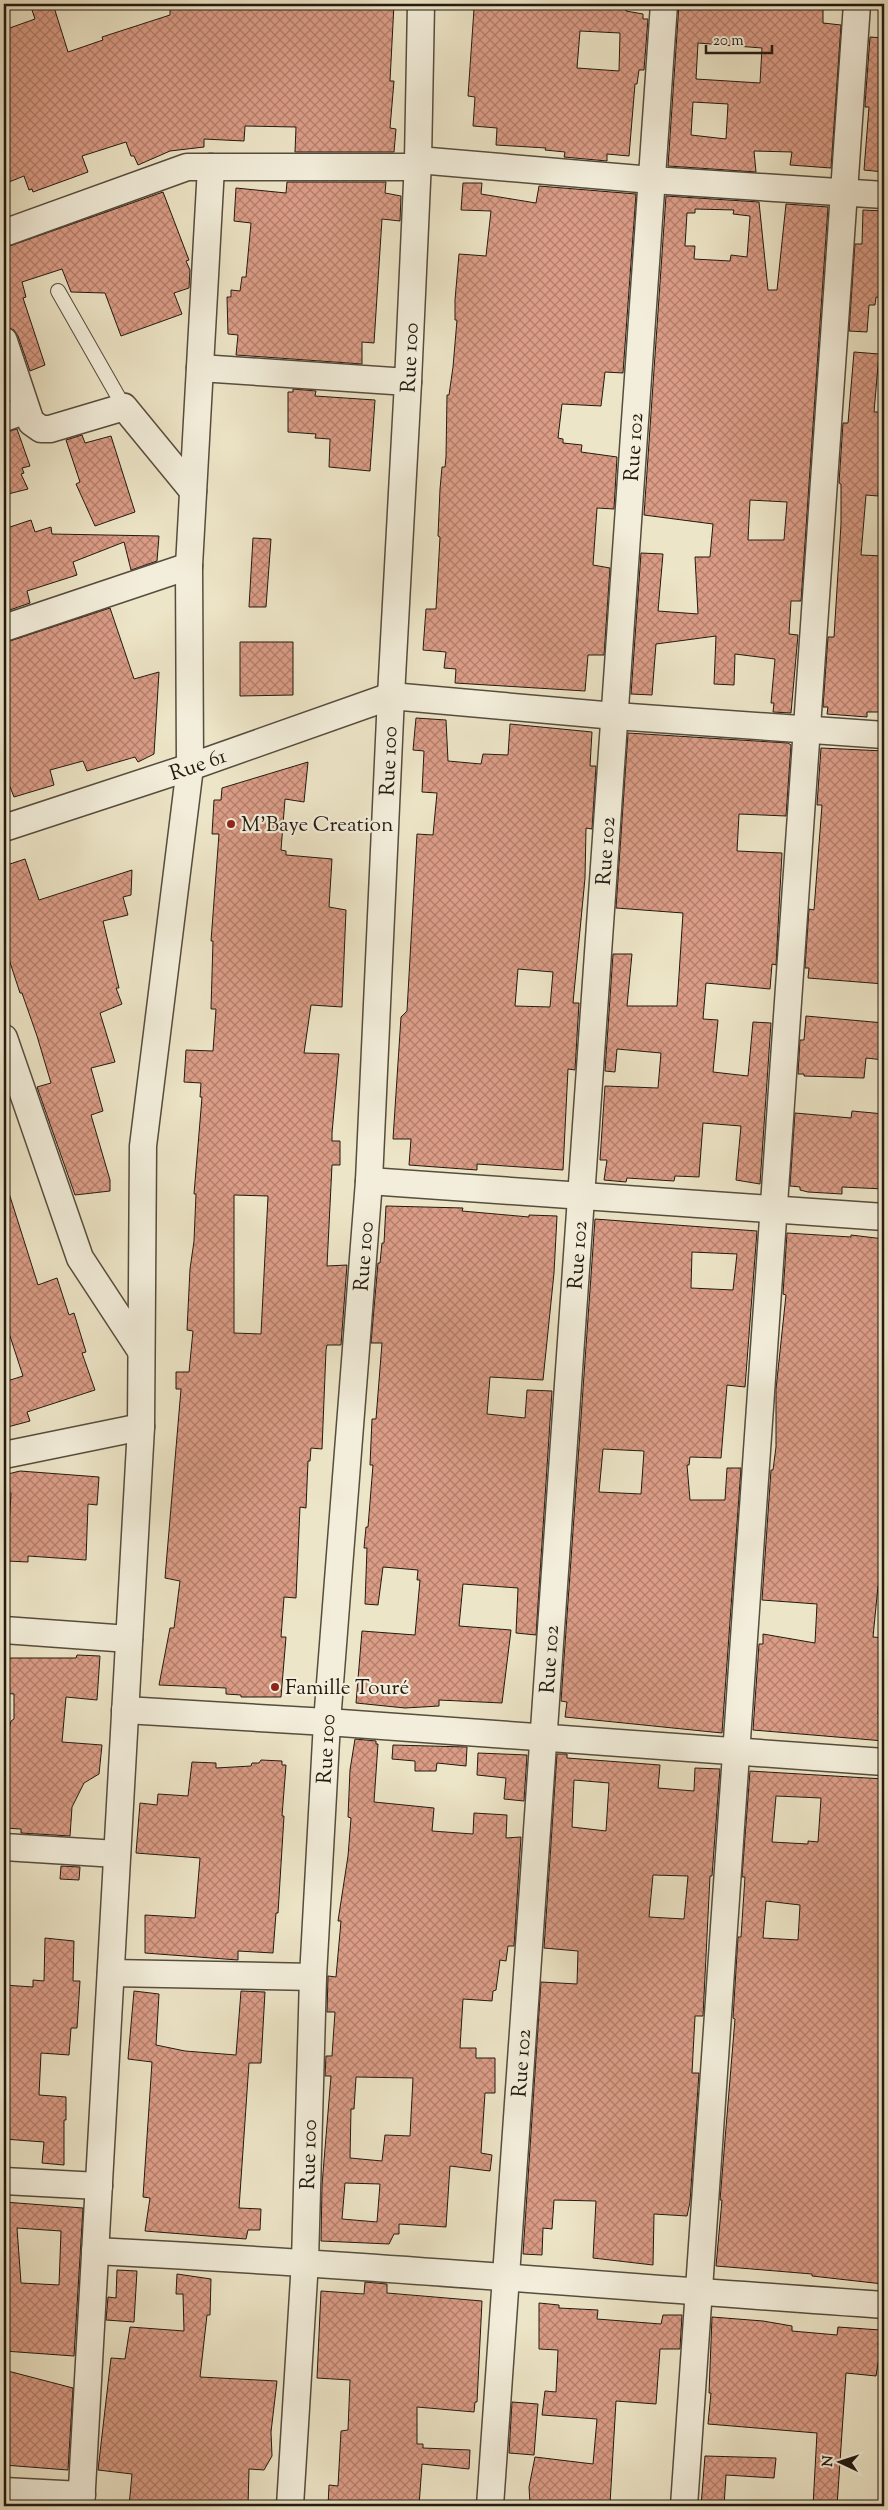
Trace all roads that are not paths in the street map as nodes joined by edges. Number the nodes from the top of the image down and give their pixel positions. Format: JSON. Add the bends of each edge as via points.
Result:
{"nodes":[{"id":1,"x":421,"y":4,"type":"edge"},
{"id":2,"x":664,"y":4,"type":"edge"},
{"id":3,"x":857,"y":4,"type":"edge"},
{"id":4,"x":417,"y":163,"type":"junction"},
{"id":5,"x":211,"y":167,"type":"junction"},
{"id":6,"x":652,"y":180,"type":"junction"},
{"id":7,"x":844,"y":192,"type":"junction"},
{"id":8,"x":884,"y":194,"type":"edge"},
{"id":9,"x":4,"y":233,"type":"edge"},
{"id":10,"x":58,"y":291,"type":"dead end"},
{"id":11,"x":4,"y":341,"type":"edge"},
{"id":12,"x":200,"y":368,"type":"junction"},
{"id":13,"x":408,"y":382,"type":"junction"},
{"id":14,"x":124,"y":407,"type":"junction"},
{"id":15,"x":15,"y":414,"type":"edge"},
{"id":16,"x":193,"y":491,"type":"junction"},
{"id":17,"x":189,"y":566,"type":"junction"},
{"id":18,"x":4,"y":628,"type":"edge"},
{"id":19,"x":391,"y":696,"type":"junction"},
{"id":20,"x":615,"y":716,"type":"junction"},
{"id":21,"x":807,"y":729,"type":"junction"},
{"id":22,"x":884,"y":735,"type":"edge"},
{"id":23,"x":190,"y":767,"type":"junction"},
{"id":24,"x":4,"y":828,"type":"edge"},
{"id":25,"x":4,"y":1038,"type":"edge"},
{"id":26,"x":369,"y":1181,"type":"junction"},
{"id":27,"x":582,"y":1196,"type":"junction"},
{"id":28,"x":774,"y":1209,"type":"junction"},
{"id":29,"x":884,"y":1217,"type":"edge"},
{"id":30,"x":141,"y":1351,"type":"junction"},
{"id":31,"x":141,"y":1427,"type":"junction"},
{"id":32,"x":4,"y":1456,"type":"edge"},
{"id":33,"x":4,"y":1630,"type":"edge"},
{"id":34,"x":129,"y":1639,"type":"junction"},
{"id":35,"x":126,"y":1710,"type":"junction"},
{"id":36,"x":327,"y":1722,"type":"junction"},
{"id":37,"x":544,"y":1739,"type":"junction"},
{"id":38,"x":736,"y":1752,"type":"junction"},
{"id":39,"x":884,"y":1762,"type":"edge"},
{"id":40,"x":4,"y":1847,"type":"edge"},
{"id":41,"x":117,"y":1854,"type":"junction"},
{"id":42,"x":111,"y":1973,"type":"junction"},
{"id":43,"x":313,"y":1976,"type":"junction"},
{"id":44,"x":4,"y":2181,"type":"edge"},
{"id":45,"x":99,"y":2186,"type":"junction"},
{"id":46,"x":95,"y":2251,"type":"junction"},
{"id":47,"x":305,"y":2261,"type":"junction"},
{"id":48,"x":506,"y":2279,"type":"junction"},
{"id":49,"x":698,"y":2293,"type":"junction"},
{"id":50,"x":884,"y":2305,"type":"edge"},
{"id":51,"x":4,"y":2491,"type":"edge"},
{"id":52,"x":81,"y":2501,"type":"edge"},
{"id":53,"x":290,"y":2506,"type":"edge"},
{"id":54,"x":490,"y":2506,"type":"edge"},
{"id":55,"x":684,"y":2506,"type":"edge"}],
"edges":[{"from":1,"to":4,"type":"street","name":"Rue 100"},
{"from":2,"to":6,"type":"street","name":"Rue 102"},
{"from":3,"to":7,"type":"street"},
{"from":4,"to":5,"type":"street"},
{"from":4,"to":6,"type":"street"},
{"from":4,"to":13,"type":"street","name":"Rue 100"},
{"from":5,"to":9,"type":"street","via":[[188,166]]},
{"from":5,"to":12,"type":"street"},
{"from":6,"to":7,"type":"street"},
{"from":6,"to":20,"type":"street","name":"Rue 102"},
{"from":7,"to":8,"type":"street"},
{"from":7,"to":21,"type":"street"},
{"from":10,"to":14,"type":"lane"},
{"from":11,"to":15,"type":"street"},
{"from":12,"to":13,"type":"street"},
{"from":12,"to":16,"type":"street"},
{"from":13,"to":19,"type":"street","name":"Rue 100"},
{"from":14,"to":15,"type":"street","via":[[50,429],[41,429]]},
{"from":14,"to":16,"type":"street"},
{"from":16,"to":17,"type":"street"},
{"from":17,"to":18,"type":"street"},
{"from":17,"to":23,"type":"street"},
{"from":19,"to":20,"type":"street"},
{"from":19,"to":23,"type":"street","name":"Rue 61"},
{"from":19,"to":26,"type":"street","name":"Rue 100"},
{"from":20,"to":21,"type":"street"},
{"from":20,"to":27,"type":"street","name":"Rue 102"},
{"from":21,"to":22,"type":"street"},
{"from":21,"to":28,"type":"street"},
{"from":23,"to":24,"type":"street","name":"Rue 61"},
{"from":23,"to":30,"type":"street","via":[[142,1146]]},
{"from":25,"to":30,"type":"street","via":[[80,1258]]},
{"from":26,"to":27,"type":"street"},
{"from":26,"to":36,"type":"street","name":"Rue 100"},
{"from":27,"to":28,"type":"street"},
{"from":27,"to":37,"type":"street","name":"Rue 102"},
{"from":28,"to":29,"type":"street"},
{"from":28,"to":38,"type":"street"},
{"from":30,"to":31,"type":"street"},
{"from":31,"to":32,"type":"street"},
{"from":31,"to":34,"type":"street"},
{"from":33,"to":34,"type":"street"},
{"from":34,"to":35,"type":"street"},
{"from":35,"to":36,"type":"street"},
{"from":35,"to":41,"type":"street"},
{"from":36,"to":37,"type":"street"},
{"from":36,"to":43,"type":"street","name":"Rue 100"},
{"from":37,"to":38,"type":"street"},
{"from":37,"to":48,"type":"street","name":"Rue 102"},
{"from":38,"to":39,"type":"street"},
{"from":38,"to":49,"type":"street"},
{"from":40,"to":41,"type":"street"},
{"from":41,"to":42,"type":"street"},
{"from":42,"to":43,"type":"street"},
{"from":42,"to":45,"type":"street"},
{"from":43,"to":47,"type":"street","name":"Rue 100"},
{"from":44,"to":45,"type":"street"},
{"from":45,"to":46,"type":"street"},
{"from":46,"to":47,"type":"street"},
{"from":46,"to":52,"type":"street"},
{"from":47,"to":48,"type":"street"},
{"from":47,"to":53,"type":"street","name":"Rue 100"},
{"from":48,"to":49,"type":"street"},
{"from":48,"to":54,"type":"street","name":"Rue 102"},
{"from":49,"to":50,"type":"street"},
{"from":49,"to":55,"type":"street"},
{"from":51,"to":52,"type":"street"}]}
